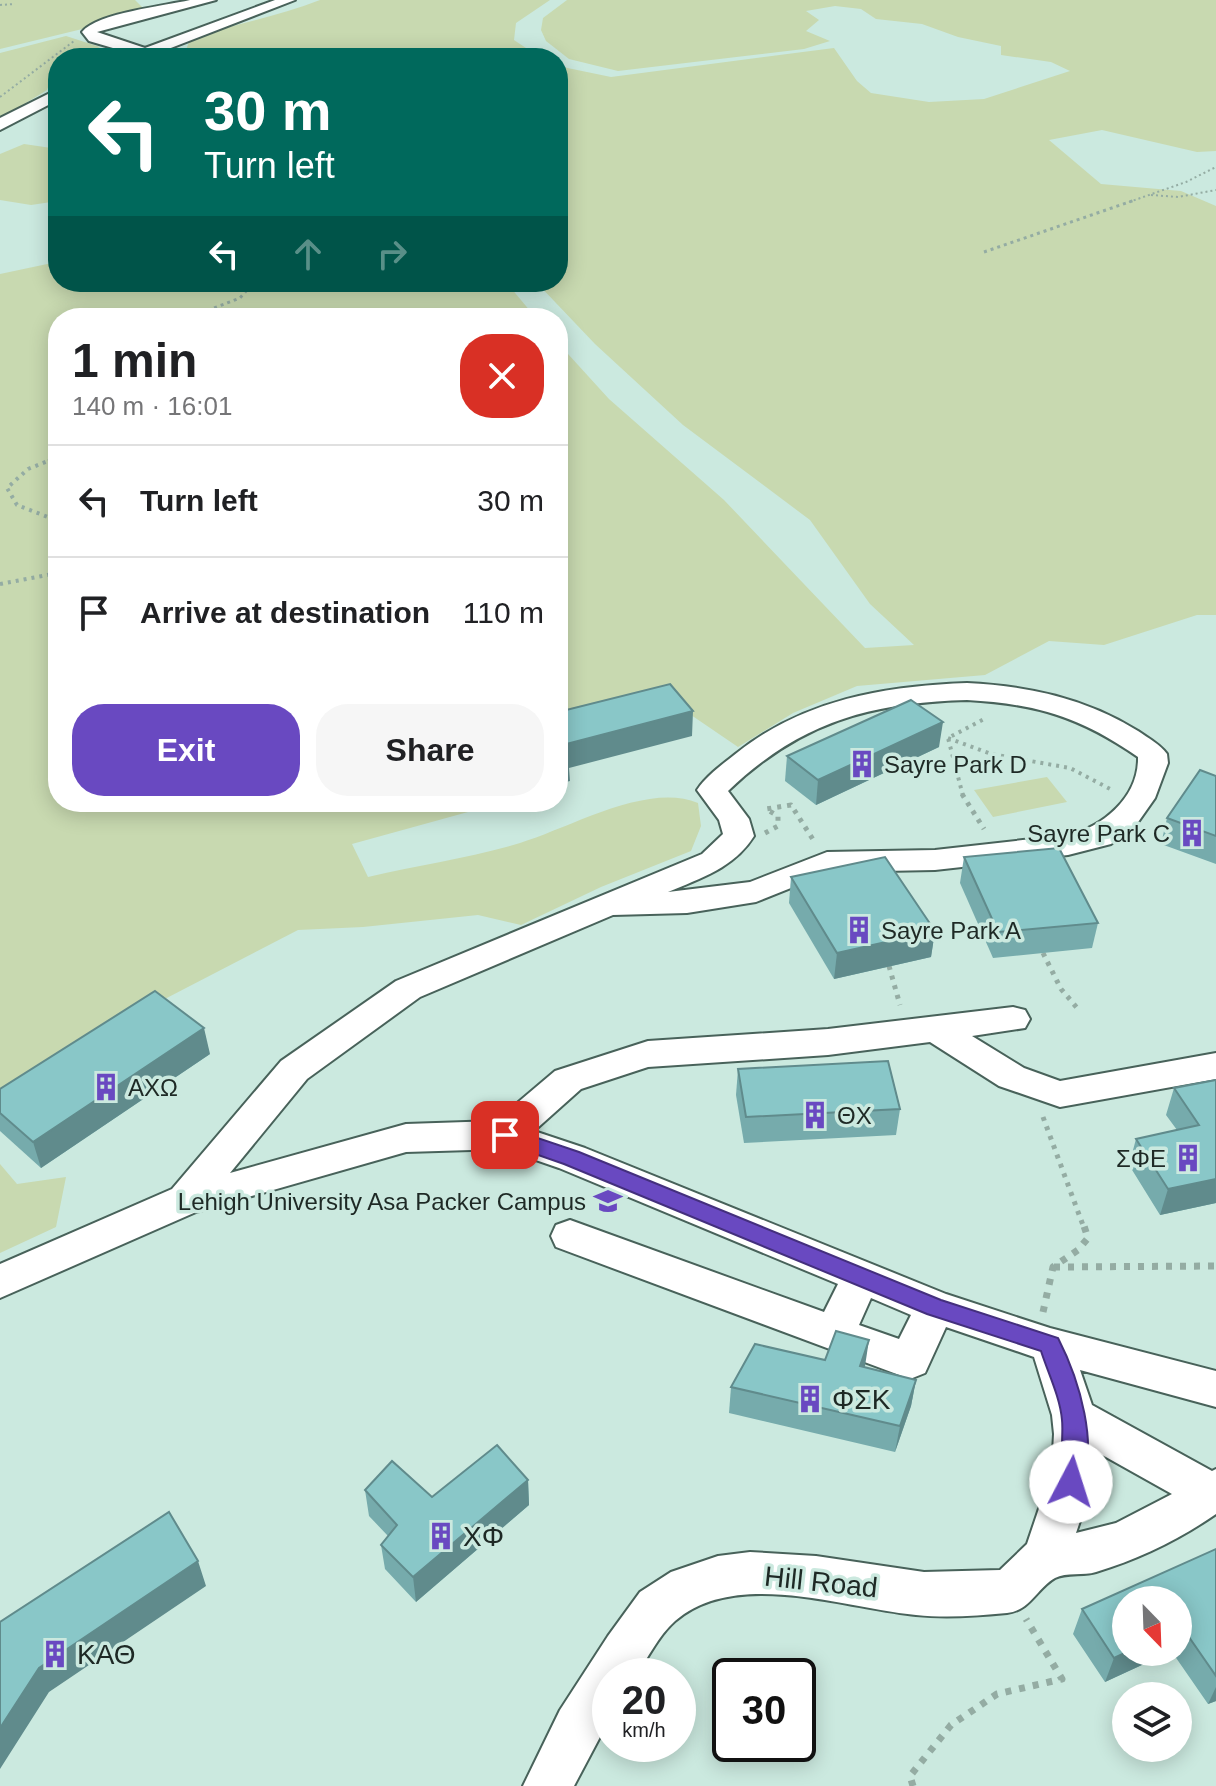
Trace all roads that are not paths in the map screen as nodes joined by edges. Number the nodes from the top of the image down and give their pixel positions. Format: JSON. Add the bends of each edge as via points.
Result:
{"nodes":[{"id":1,"x":209,"y":0,"type":"edge"},
{"id":2,"x":288,"y":0,"type":"edge"},
{"id":3,"x":119,"y":48,"type":"edge"},
{"id":4,"x":156,"y":48,"type":"edge"},
{"id":5,"x":48,"y":99,"type":"edge"},
{"id":6,"x":0,"y":125,"type":"edge"},
{"id":7,"x":608,"y":905,"type":"junction"},
{"id":8,"x":1013,"y":1019,"type":"dead end"},
{"id":9,"x":922,"y":1032,"type":"junction"},
{"id":10,"x":1216,"y":1066,"type":"edge"},
{"id":11,"x":505,"y":1135,"type":"junction"},
{"id":12,"x":186,"y":1200,"type":"junction"},
{"id":13,"x":570,"y":1236,"type":"dead end"},
{"id":14,"x":861,"y":1277,"type":"junction"},
{"id":15,"x":0,"y":1282,"type":"edge"},
{"id":16,"x":935,"y":1307,"type":"junction"},
{"id":17,"x":834,"y":1334,"type":"junction"},
{"id":18,"x":1044,"y":1343,"type":"junction"},
{"id":19,"x":1216,"y":1389,"type":"edge"},
{"id":20,"x":1074,"y":1417,"type":"junction"},
{"id":21,"x":1213,"y":1490,"type":"edge"},
{"id":22,"x":1044,"y":1558,"type":"junction"},
{"id":23,"x":548,"y":1786,"type":"edge"}],
"edges":[{"from":1,"to":3,"type":"street","via":[[110,22],[89,32]]},
{"from":2,"to":4,"type":"street"},
{"from":5,"to":6,"type":"street"},
{"from":7,"to":7,"type":"street","via":[[713,861],[739,836],[734,819],[712,790],[749,755],[805,722],[858,702],[908,694],[975,693],[1060,704],[1108,725],[1152,754],[1137,803],[1100,837],[935,860],[827,862],[756,892]]},
{"from":7,"to":12,"type":"street","via":[[408,989],[294,1070]]},
{"from":8,"to":9,"type":"street"},
{"from":9,"to":10,"type":"street","via":[[1037,1089],[1060,1094]]},
{"from":9,"to":11,"type":"street","via":[[648,1054],[568,1080]]},
{"from":11,"to":12,"type":"street","via":[[406,1138]]},
{"from":11,"to":14,"type":"street"},
{"from":12,"to":15,"type":"street"},
{"from":13,"to":17,"type":"street"},
{"from":14,"to":16,"type":"street"},
{"from":14,"to":17,"type":"street"},
{"from":16,"to":17,"type":"street","via":[[910,1361]]},
{"from":16,"to":18,"type":"street"},
{"from":18,"to":19,"type":"street"},
{"from":18,"to":20,"type":"street"},
{"from":20,"to":21,"type":"street"},
{"from":20,"to":22,"type":"street","via":[[1076,1465]]},
{"from":21,"to":22,"type":"street","via":[[1175,1517],[1127,1540],[1093,1552]]},
{"from":22,"to":23,"type":"street","name":"Hill Road","via":[[1010,1591],[915,1594],[791,1574],[733,1574],[690,1587],[658,1606],[626,1650],[569,1739]]}]}
